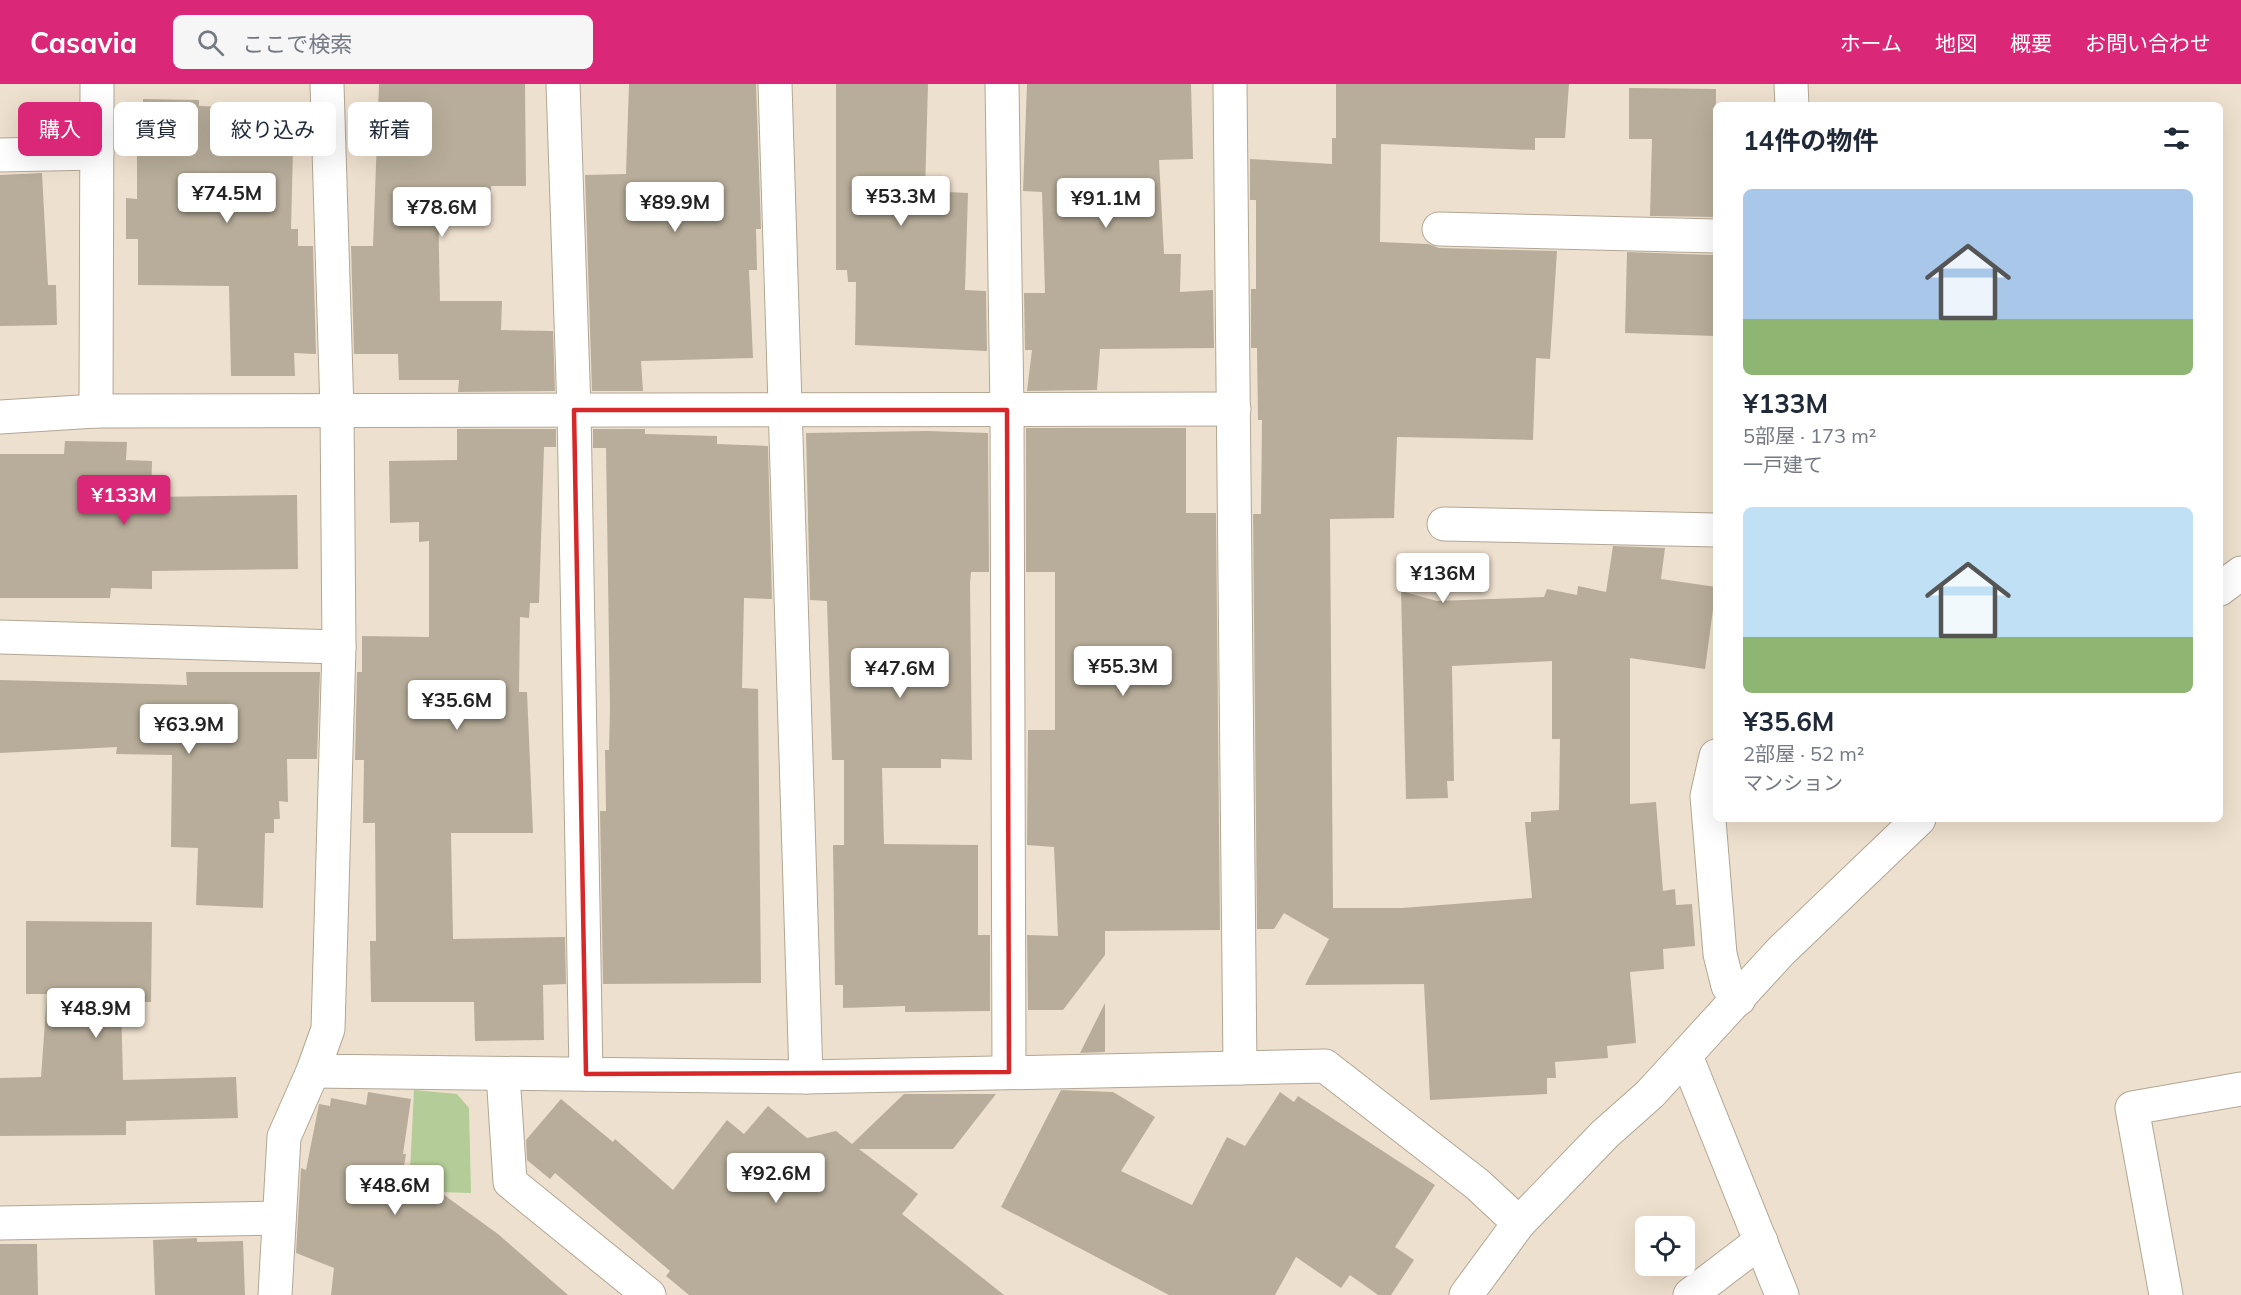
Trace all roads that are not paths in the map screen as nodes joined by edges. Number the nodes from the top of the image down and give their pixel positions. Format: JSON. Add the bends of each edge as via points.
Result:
{"nodes":[{"id":1,"x":97,"y":84,"type":"edge"},
{"id":2,"x":327,"y":84,"type":"edge"},
{"id":3,"x":563,"y":84,"type":"edge"},
{"id":4,"x":775,"y":84,"type":"edge"},
{"id":5,"x":1002,"y":84,"type":"edge"},
{"id":6,"x":1230,"y":84,"type":"edge"},
{"id":7,"x":1791,"y":84,"type":"edge"},
{"id":8,"x":97,"y":102,"type":"edge"},
{"id":9,"x":1792,"y":102,"type":"edge"},
{"id":10,"x":0,"y":155,"type":"edge"},
{"id":11,"x":18,"y":155,"type":"edge"},
{"id":12,"x":97,"y":156,"type":"edge"},
{"id":13,"x":1439,"y":229,"type":"dead end"},
{"id":14,"x":1713,"y":236,"type":"edge"},
{"id":15,"x":1233,"y":409,"type":"junction"},
{"id":16,"x":574,"y":410,"type":"junction"},
{"id":17,"x":785,"y":410,"type":"junction"},
{"id":18,"x":1007,"y":410,"type":"junction"},
{"id":19,"x":96,"y":411,"type":"junction"},
{"id":20,"x":336,"y":411,"type":"junction"},
{"id":21,"x":0,"y":417,"type":"edge"},
{"id":22,"x":1444,"y":525,"type":"dead end"},
{"id":23,"x":1713,"y":530,"type":"edge"},
{"id":24,"x":2241,"y":573,"type":"edge"},
{"id":25,"x":2223,"y":587,"type":"edge"},
{"id":26,"x":0,"y":637,"type":"edge"},
{"id":27,"x":339,"y":647,"type":"junction"},
{"id":28,"x":1713,"y":769,"type":"edge"},
{"id":29,"x":1916,"y":822,"type":"edge"},
{"id":30,"x":1739,"y":999,"type":"junction"},
{"id":31,"x":1686,"y":1056,"type":"junction"},
{"id":32,"x":1240,"y":1068,"type":"junction"},
{"id":33,"x":313,"y":1071,"type":"junction"},
{"id":34,"x":1008,"y":1072,"type":"junction"},
{"id":35,"x":503,"y":1074,"type":"junction"},
{"id":36,"x":586,"y":1074,"type":"junction"},
{"id":37,"x":806,"y":1077,"type":"junction"},
{"id":38,"x":2241,"y":1089,"type":"edge"},
{"id":39,"x":279,"y":1218,"type":"junction"},
{"id":40,"x":0,"y":1223,"type":"edge"},
{"id":41,"x":1520,"y":1223,"type":"junction"},
{"id":42,"x":1761,"y":1241,"type":"junction"},
{"id":43,"x":275,"y":1295,"type":"edge"},
{"id":44,"x":649,"y":1295,"type":"edge"},
{"id":45,"x":1466,"y":1295,"type":"edge"},
{"id":46,"x":1690,"y":1295,"type":"edge"},
{"id":47,"x":1782,"y":1295,"type":"edge"},
{"id":48,"x":2166,"y":1295,"type":"edge"}],
"edges":[{"from":1,"to":8,"type":"street"},
{"from":2,"to":20,"type":"street"},
{"from":3,"to":16,"type":"street"},
{"from":4,"to":17,"type":"street"},
{"from":5,"to":18,"type":"street"},
{"from":6,"to":15,"type":"street"},
{"from":7,"to":9,"type":"street"},
{"from":10,"to":11,"type":"street"},
{"from":12,"to":19,"type":"street"},
{"from":13,"to":14,"type":"street"},
{"from":15,"to":18,"type":"street"},
{"from":15,"to":32,"type":"street"},
{"from":16,"to":17,"type":"street"},
{"from":16,"to":20,"type":"street"},
{"from":16,"to":36,"type":"street"},
{"from":17,"to":18,"type":"street"},
{"from":17,"to":37,"type":"street"},
{"from":18,"to":34,"type":"street"},
{"from":19,"to":20,"type":"street"},
{"from":19,"to":21,"type":"street"},
{"from":20,"to":27,"type":"street"},
{"from":22,"to":23,"type":"street"},
{"from":24,"to":25,"type":"street"},
{"from":26,"to":27,"type":"street"},
{"from":27,"to":33,"type":"street","via":[[328,1029]]},
{"from":28,"to":30,"type":"street","via":[[1707,796],[1720,954],[1728,986]]},
{"from":29,"to":30,"type":"street","via":[[1781,951]]},
{"from":30,"to":31,"type":"street"},
{"from":31,"to":41,"type":"street"},
{"from":31,"to":42,"type":"street"},
{"from":32,"to":34,"type":"street"},
{"from":32,"to":41,"type":"street","via":[[1325,1066],[1477,1184]]},
{"from":33,"to":35,"type":"street"},
{"from":33,"to":39,"type":"street","via":[[284,1137]]},
{"from":34,"to":37,"type":"street"},
{"from":35,"to":36,"type":"street"},
{"from":35,"to":44,"type":"street","via":[[510,1182]]},
{"from":36,"to":37,"type":"street"},
{"from":38,"to":48,"type":"street","via":[[2132,1108]]},
{"from":39,"to":40,"type":"street"},
{"from":39,"to":43,"type":"street"},
{"from":41,"to":45,"type":"street"},
{"from":42,"to":46,"type":"street"},
{"from":42,"to":47,"type":"street"}]}
